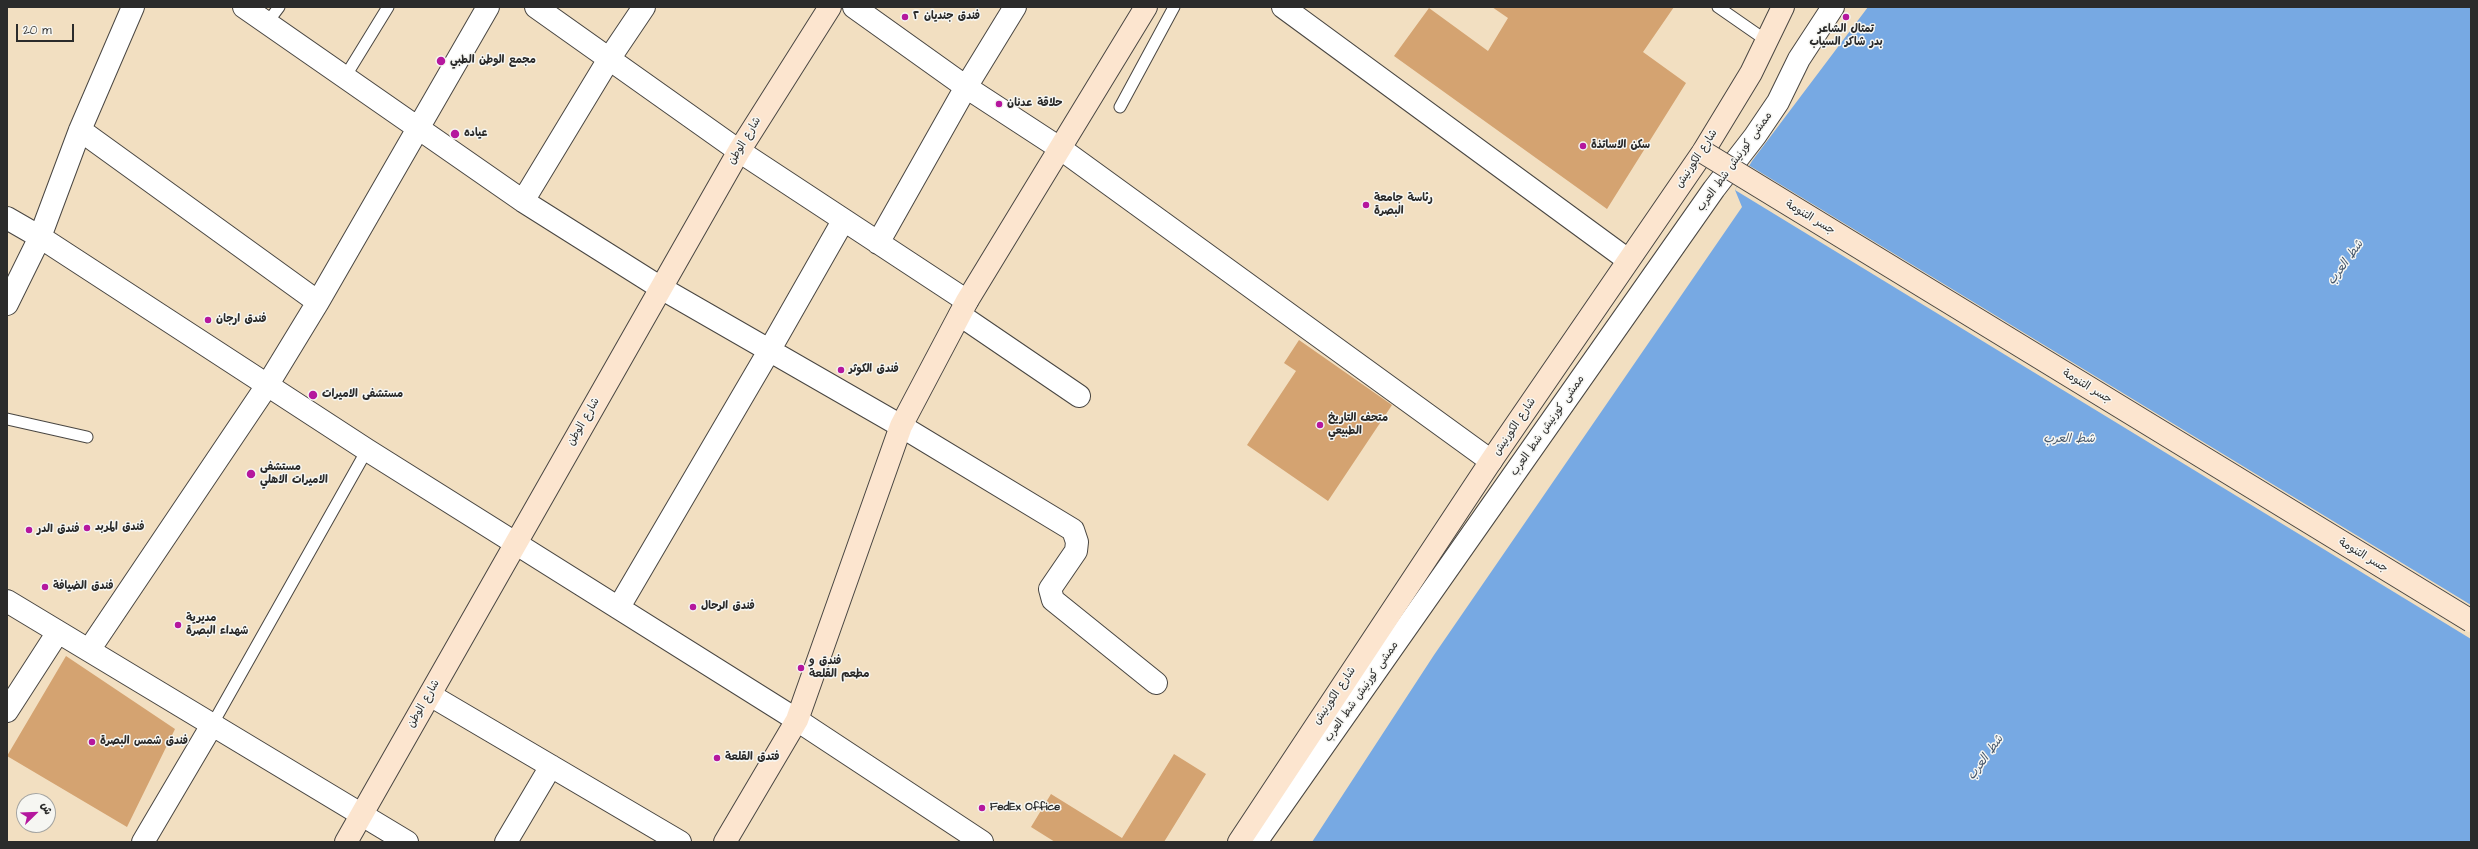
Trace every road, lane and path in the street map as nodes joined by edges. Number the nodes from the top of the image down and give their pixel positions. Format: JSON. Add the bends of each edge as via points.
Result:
{"nodes":[{"id":1,"x":133,"y":7,"type":"edge"},
{"id":2,"x":244,"y":7,"type":"edge"},
{"id":3,"x":388,"y":7,"type":"edge"},
{"id":4,"x":488,"y":7,"type":"edge"},
{"id":5,"x":536,"y":7,"type":"edge"},
{"id":6,"x":644,"y":7,"type":"edge"},
{"id":7,"x":830,"y":7,"type":"edge"},
{"id":8,"x":854,"y":7,"type":"edge"},
{"id":9,"x":1015,"y":7,"type":"edge"},
{"id":10,"x":1146,"y":7,"type":"edge"},
{"id":11,"x":1174,"y":7,"type":"edge"},
{"id":12,"x":1283,"y":7,"type":"edge"},
{"id":13,"x":1718,"y":7,"type":"edge"},
{"id":14,"x":1783,"y":7,"type":"edge"},
{"id":15,"x":1834,"y":7,"type":"edge"},
{"id":16,"x":273,"y":15,"type":"edge"},
{"id":17,"x":1768,"y":41,"type":"junction"},
{"id":18,"x":609,"y":59,"type":"junction"},
{"id":19,"x":345,"y":77,"type":"junction"},
{"id":20,"x":966,"y":87,"type":"junction"},
{"id":21,"x":1120,"y":107,"type":"dead end"},
{"id":22,"x":418,"y":128,"type":"junction"},
{"id":23,"x":80,"y":130,"type":"junction"},
{"id":24,"x":1061,"y":149,"type":"junction"},
{"id":25,"x":739,"y":151,"type":"junction"},
{"id":26,"x":1703,"y":152,"type":"junction"},
{"id":27,"x":523,"y":200,"type":"junction"},
{"id":28,"x":7,"y":218,"type":"edge"},
{"id":29,"x":843,"y":221,"type":"junction"},
{"id":30,"x":40,"y":237,"type":"junction"},
{"id":31,"x":878,"y":243,"type":"junction"},
{"id":32,"x":1628,"y":260,"type":"junction"},
{"id":33,"x":661,"y":288,"type":"junction"},
{"id":34,"x":318,"y":302,"type":"junction"},
{"id":35,"x":7,"y":304,"type":"edge"},
{"id":36,"x":964,"y":308,"type":"junction"},
{"id":37,"x":769,"y":352,"type":"junction"},
{"id":38,"x":268,"y":384,"type":"junction"},
{"id":39,"x":1079,"y":396,"type":"dead end"},
{"id":40,"x":7,"y":419,"type":"edge"},
{"id":41,"x":901,"y":426,"type":"junction"},
{"id":42,"x":87,"y":437,"type":"dead end"},
{"id":43,"x":367,"y":450,"type":"junction"},
{"id":44,"x":1491,"y":461,"type":"junction"},
{"id":45,"x":515,"y":544,"type":"junction"},
{"id":46,"x":7,"y":601,"type":"edge"},
{"id":47,"x":619,"y":607,"type":"junction"},
{"id":48,"x":2471,"y":621,"type":"edge"},
{"id":49,"x":58,"y":632,"type":"junction"},
{"id":50,"x":89,"y":650,"type":"junction"},
{"id":51,"x":1156,"y":683,"type":"dead end"},
{"id":52,"x":430,"y":694,"type":"junction"},
{"id":53,"x":7,"y":711,"type":"edge"},
{"id":54,"x":797,"y":720,"type":"junction"},
{"id":55,"x":212,"y":725,"type":"junction"},
{"id":56,"x":551,"y":766,"type":"junction"},
{"id":57,"x":362,"y":814,"type":"junction"},
{"id":58,"x":143,"y":842,"type":"edge"},
{"id":59,"x":346,"y":842,"type":"edge"},
{"id":60,"x":407,"y":842,"type":"edge"},
{"id":61,"x":506,"y":842,"type":"edge"},
{"id":62,"x":680,"y":842,"type":"edge"},
{"id":63,"x":725,"y":842,"type":"edge"},
{"id":64,"x":982,"y":842,"type":"edge"},
{"id":65,"x":1239,"y":842,"type":"edge"},
{"id":66,"x":1256,"y":842,"type":"edge"}],
"edges":[{"from":1,"to":23,"type":"street"},
{"from":2,"to":16,"type":"street"},
{"from":3,"to":19,"type":"lane"},
{"from":4,"to":22,"type":"street"},
{"from":5,"to":18,"type":"street"},
{"from":6,"to":18,"type":"street"},
{"from":7,"to":25,"type":"main road","name":"شارع الوطن"},
{"from":8,"to":20,"type":"street"},
{"from":9,"to":20,"type":"street"},
{"from":10,"to":24,"type":"main road"},
{"from":11,"to":21,"type":"lane"},
{"from":12,"to":32,"type":"street"},
{"from":13,"to":17,"type":"lane"},
{"from":14,"to":17,"type":"main road","name":"شارع الكورنيش"},
{"from":15,"to":66,"type":"street","name":"ممشى كورنيش شط العرب","via":[[1755,136],[1714,189]]},
{"from":16,"to":19,"type":"street"},
{"from":17,"to":26,"type":"main road","name":"شارع الكورنيش"},
{"from":18,"to":25,"type":"street"},
{"from":18,"to":27,"type":"street"},
{"from":19,"to":22,"type":"street"},
{"from":20,"to":24,"type":"street"},
{"from":20,"to":31,"type":"street"},
{"from":22,"to":27,"type":"street"},
{"from":22,"to":34,"type":"street"},
{"from":23,"to":30,"type":"street"},
{"from":23,"to":34,"type":"street"},
{"from":24,"to":36,"type":"main road"},
{"from":24,"to":44,"type":"street"},
{"from":25,"to":29,"type":"street"},
{"from":25,"to":33,"type":"main road","name":"شارع الوطن"},
{"from":26,"to":32,"type":"main road","name":"شارع الكورنيش"},
{"from":26,"to":48,"type":"main road","name":"جسر التنومة","bridge":true},
{"from":27,"to":33,"type":"street"},
{"from":28,"to":30,"type":"street"},
{"from":29,"to":31,"type":"street"},
{"from":29,"to":37,"type":"street"},
{"from":30,"to":35,"type":"street"},
{"from":30,"to":38,"type":"street"},
{"from":31,"to":36,"type":"street"},
{"from":32,"to":44,"type":"main road","name":"شارع الكورنيش"},
{"from":33,"to":37,"type":"street"},
{"from":33,"to":45,"type":"main road","name":"شارع الوطن"},
{"from":34,"to":38,"type":"street"},
{"from":36,"to":39,"type":"street"},
{"from":36,"to":41,"type":"main road"},
{"from":37,"to":41,"type":"street"},
{"from":37,"to":47,"type":"street"},
{"from":38,"to":43,"type":"street"},
{"from":38,"to":50,"type":"street"},
{"from":40,"to":42,"type":"lane"},
{"from":41,"to":51,"type":"street","via":[[1073,530],[1077,542],[1076,551],[1050,590],[1053,600]]},
{"from":41,"to":54,"type":"main road"},
{"from":43,"to":45,"type":"street"},
{"from":43,"to":55,"type":"lane"},
{"from":44,"to":65,"type":"main road","name":"شارع الكورنيش"},
{"from":45,"to":47,"type":"street"},
{"from":45,"to":52,"type":"main road","name":"شارع الوطن"},
{"from":46,"to":49,"type":"street"},
{"from":47,"to":54,"type":"street"},
{"from":49,"to":50,"type":"street"},
{"from":49,"to":53,"type":"street"},
{"from":50,"to":55,"type":"street"},
{"from":52,"to":56,"type":"street"},
{"from":52,"to":57,"type":"main road","name":"شارع الوطن"},
{"from":54,"to":63,"type":"main road"},
{"from":54,"to":64,"type":"street"},
{"from":55,"to":57,"type":"street"},
{"from":55,"to":58,"type":"street"},
{"from":56,"to":61,"type":"street"},
{"from":56,"to":62,"type":"street"},
{"from":57,"to":59,"type":"main road","name":"شارع الوطن"},
{"from":57,"to":60,"type":"street"}]}
